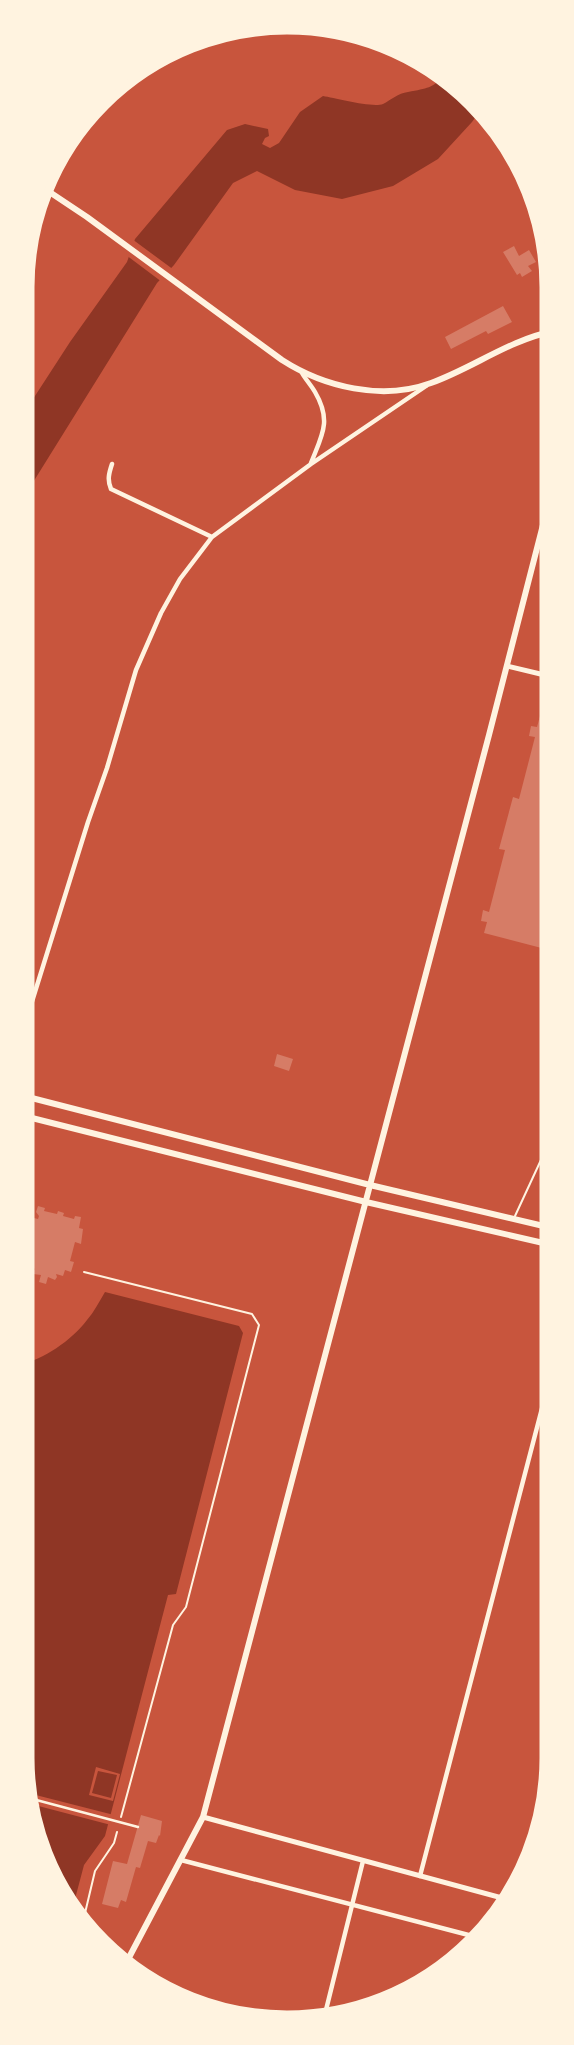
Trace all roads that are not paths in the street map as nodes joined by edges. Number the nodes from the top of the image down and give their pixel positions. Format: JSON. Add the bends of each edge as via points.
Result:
{"nodes":[{"id":1,"x":48,"y":191,"type":"edge"},
{"id":2,"x":544,"y":334,"type":"edge"},
{"id":3,"x":302,"y":373,"type":"junction"},
{"id":4,"x":430,"y":383,"type":"junction"},
{"id":5,"x":112,"y":464,"type":"dead end"},
{"id":6,"x":311,"y":464,"type":"junction"},
{"id":7,"x":544,"y":521,"type":"edge"},
{"id":8,"x":212,"y":537,"type":"junction"},
{"id":9,"x":507,"y":666,"type":"junction"},
{"id":10,"x":544,"y":675,"type":"edge"},
{"id":11,"x":30,"y":1008,"type":"edge"},
{"id":12,"x":30,"y":1098,"type":"edge"},
{"id":13,"x":30,"y":1118,"type":"edge"},
{"id":14,"x":544,"y":1154,"type":"edge"},
{"id":15,"x":370,"y":1185,"type":"junction"},
{"id":16,"x":366,"y":1202,"type":"junction"},
{"id":17,"x":514,"y":1219,"type":"junction"},
{"id":18,"x":544,"y":1226,"type":"edge"},
{"id":19,"x":544,"y":1243,"type":"edge"},
{"id":20,"x":544,"y":1401,"type":"edge"},
{"id":21,"x":33,"y":1799,"type":"edge"},
{"id":22,"x":203,"y":1817,"type":"junction"},
{"id":23,"x":138,"y":1827,"type":"dead end"},
{"id":24,"x":181,"y":1860,"type":"junction"},
{"id":25,"x":363,"y":1861,"type":"junction"},
{"id":26,"x":420,"y":1876,"type":"junction"},
{"id":27,"x":503,"y":1898,"type":"edge"},
{"id":28,"x":353,"y":1904,"type":"junction"},
{"id":29,"x":472,"y":1936,"type":"edge"},
{"id":30,"x":127,"y":1960,"type":"edge"},
{"id":31,"x":326,"y":2012,"type":"edge"}],
"edges":[{"from":1,"to":3,"type":"main road"},
{"from":2,"to":4,"type":"main road"},
{"from":3,"to":4,"type":"main road","via":[[361,389]]},
{"from":3,"to":6,"type":"street","via":[[316,394],[325,426]]},
{"from":4,"to":6,"type":"street"},
{"from":5,"to":8,"type":"street","via":[[108,476],[111,489]]},
{"from":6,"to":8,"type":"street"},
{"from":7,"to":9,"type":"main road"},
{"from":8,"to":11,"type":"street","via":[[180,579],[136,670]]},
{"from":9,"to":10,"type":"street"},
{"from":9,"to":15,"type":"main road"},
{"from":12,"to":15,"type":"main road"},
{"from":13,"to":16,"type":"main road"},
{"from":14,"to":17,"type":"lane"},
{"from":15,"to":16,"type":"main road"},
{"from":15,"to":17,"type":"main road"},
{"from":16,"to":19,"type":"main road"},
{"from":16,"to":22,"type":"main road"},
{"from":17,"to":18,"type":"main road"},
{"from":20,"to":26,"type":"street"},
{"from":21,"to":23,"type":"street"},
{"from":22,"to":24,"type":"main road"},
{"from":22,"to":25,"type":"street"},
{"from":24,"to":28,"type":"street"},
{"from":24,"to":30,"type":"main road"},
{"from":25,"to":26,"type":"street"},
{"from":25,"to":28,"type":"street"},
{"from":26,"to":27,"type":"street"},
{"from":28,"to":29,"type":"street"},
{"from":28,"to":31,"type":"street"}]}
